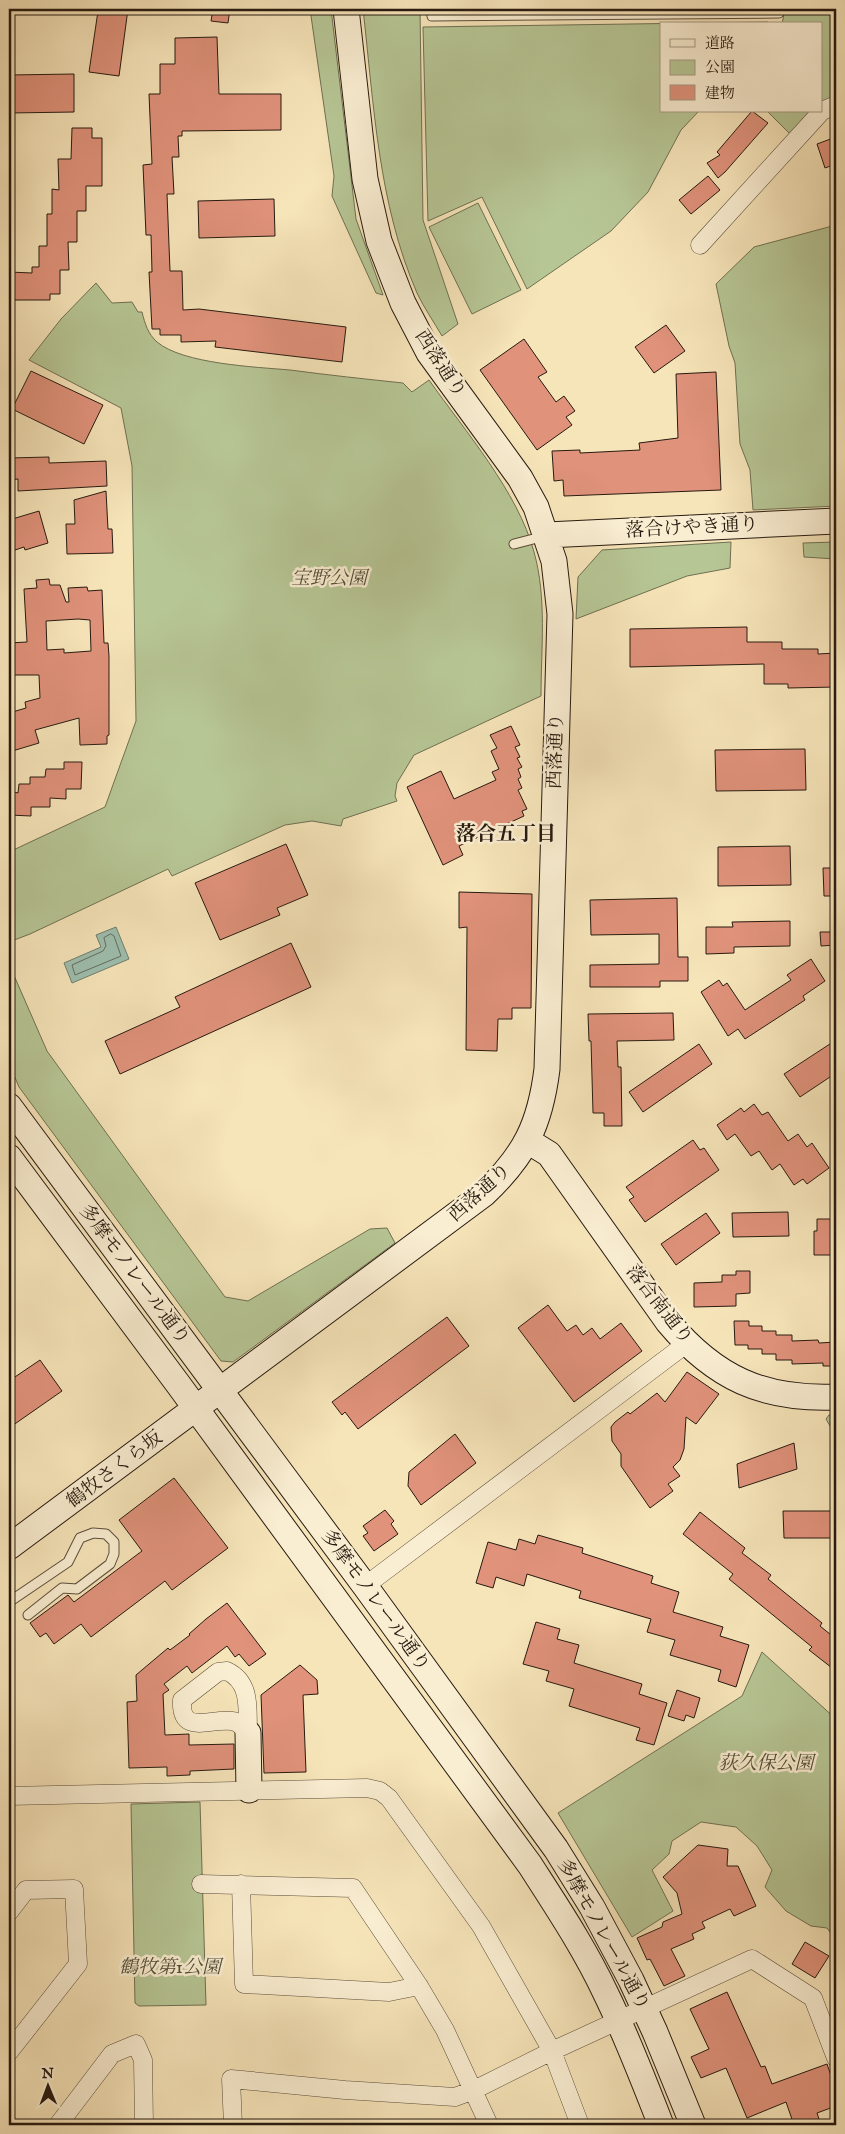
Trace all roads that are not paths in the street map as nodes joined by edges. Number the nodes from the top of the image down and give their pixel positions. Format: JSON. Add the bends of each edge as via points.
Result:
{"nodes":[{"id":1,"x":346,"y":9,"type":"edge"},
{"id":2,"x":431,"y":9,"type":"edge"},
{"id":3,"x":780,"y":13,"type":"dead end"},
{"id":4,"x":836,"y":105,"type":"edge"},
{"id":5,"x":822,"y":111,"type":"edge"},
{"id":6,"x":821,"y":112,"type":"edge"},
{"id":7,"x":700,"y":245,"type":"dead end"},
{"id":8,"x":836,"y":521,"type":"edge"},
{"id":9,"x":547,"y":535,"type":"junction"},
{"id":10,"x":514,"y":544,"type":"dead end"},
{"id":11,"x":9,"y":1106,"type":"edge"},
{"id":12,"x":528,"y":1141,"type":"junction"},
{"id":13,"x":9,"y":1157,"type":"edge"},
{"id":14,"x":686,"y":1344,"type":"junction"},
{"id":15,"x":220,"y":1391,"type":"junction"},
{"id":16,"x":836,"y":1397,"type":"edge"},
{"id":17,"x":196,"y":1409,"type":"junction"},
{"id":18,"x":9,"y":1547,"type":"edge"},
{"id":19,"x":365,"y":1586,"type":"junction"},
{"id":20,"x":9,"y":1602,"type":"edge"},
{"id":21,"x":28,"y":1615,"type":"dead end"},
{"id":22,"x":240,"y":1727,"type":"junction"},
{"id":23,"x":249,"y":1790,"type":"junction"},
{"id":24,"x":9,"y":1796,"type":"edge"},
{"id":25,"x":201,"y":1884,"type":"dead end"},
{"id":26,"x":241,"y":1884,"type":"junction"},
{"id":27,"x":9,"y":1912,"type":"edge"},
{"id":28,"x":419,"y":1986,"type":"junction"},
{"id":29,"x":645,"y":2008,"type":"junction"},
{"id":30,"x":618,"y":2021,"type":"junction"},
{"id":31,"x":552,"y":2051,"type":"junction"},
{"id":32,"x":9,"y":2052,"type":"edge"},
{"id":33,"x":836,"y":2058,"type":"edge"},
{"id":34,"x":474,"y":2090,"type":"junction"},
{"id":35,"x":58,"y":2125,"type":"edge"},
{"id":36,"x":144,"y":2125,"type":"edge"},
{"id":37,"x":233,"y":2125,"type":"edge"},
{"id":38,"x":489,"y":2125,"type":"edge"},
{"id":39,"x":580,"y":2125,"type":"edge"},
{"id":40,"x":661,"y":2125,"type":"edge"},
{"id":41,"x":693,"y":2125,"type":"edge"}],
"edges":[{"from":1,"to":9,"type":"street","name":"西落通り","via":[[365,179],[382,250],[403,303],[429,353],[520,478]]},
{"from":2,"to":3,"type":"lane","via":[[432,16]]},
{"from":4,"to":5,"type":"street"},
{"from":6,"to":7,"type":"street"},
{"from":8,"to":9,"type":"street","name":"落合けやき通り"},
{"from":9,"to":10,"type":"lane"},
{"from":9,"to":12,"type":"street","name":"西落通り","via":[[554,561],[560,614],[547,1059],[544,1094]]},
{"from":11,"to":15,"type":"street","name":"多摩モノレール通り"},
{"from":12,"to":14,"type":"street","name":"落合南通り","via":[[549,1154]]},
{"from":12,"to":15,"type":"street","name":"西落通り","via":[[501,1178],[469,1206]]},
{"from":13,"to":17,"type":"street","name":"多摩モノレール通り"},
{"from":14,"to":16,"type":"street","name":"落合南通り","via":[[747,1385],[781,1394]]},
{"from":14,"to":19,"type":"street"},
{"from":15,"to":17,"type":"street","name":"鶴牧さくら坂"},
{"from":15,"to":19,"type":"street","name":"多摩モノレール通り"},
{"from":17,"to":18,"type":"street","name":"鶴牧さくら坂"},
{"from":17,"to":30,"type":"street","name":"多摩モノレール通り","via":[[530,1865],[566,1921]]},
{"from":19,"to":29,"type":"street","name":"多摩モノレール通り","via":[[556,1849],[592,1907]]},
{"from":20,"to":21,"type":"lane","via":[[68,1562],[80,1538],[93,1533],[106,1534],[114,1542],[110,1564],[77,1588],[62,1588]]},
{"from":22,"to":22,"type":"street","via":[[247,1709],[246,1691],[227,1671],[218,1672],[182,1700],[181,1711],[190,1722]]},
{"from":22,"to":23,"type":"street"},
{"from":23,"to":24,"type":"street"},
{"from":23,"to":31,"type":"street","via":[[367,1788],[390,1798],[481,1926]]},
{"from":25,"to":26,"type":"street"},
{"from":26,"to":28,"type":"street","via":[[353,1888]]},
{"from":26,"to":28,"type":"street","via":[[244,1984],[389,1992]]},
{"from":27,"to":32,"type":"street","via":[[26,1890],[74,1889],[78,1964]]},
{"from":28,"to":34,"type":"street"},
{"from":29,"to":30,"type":"street"},
{"from":29,"to":33,"type":"street","via":[[752,1959],[813,1998]]},
{"from":29,"to":41,"type":"street","name":"多摩モノレール通り"},
{"from":30,"to":31,"type":"street"},
{"from":30,"to":40,"type":"street","name":"多摩モノレール通り"},
{"from":31,"to":34,"type":"street"},
{"from":31,"to":39,"type":"street"},
{"from":34,"to":37,"type":"street","via":[[455,2097],[231,2079]]},
{"from":34,"to":38,"type":"street"},
{"from":35,"to":36,"type":"street","via":[[112,2054],[136,2044],[143,2060]]}]}
